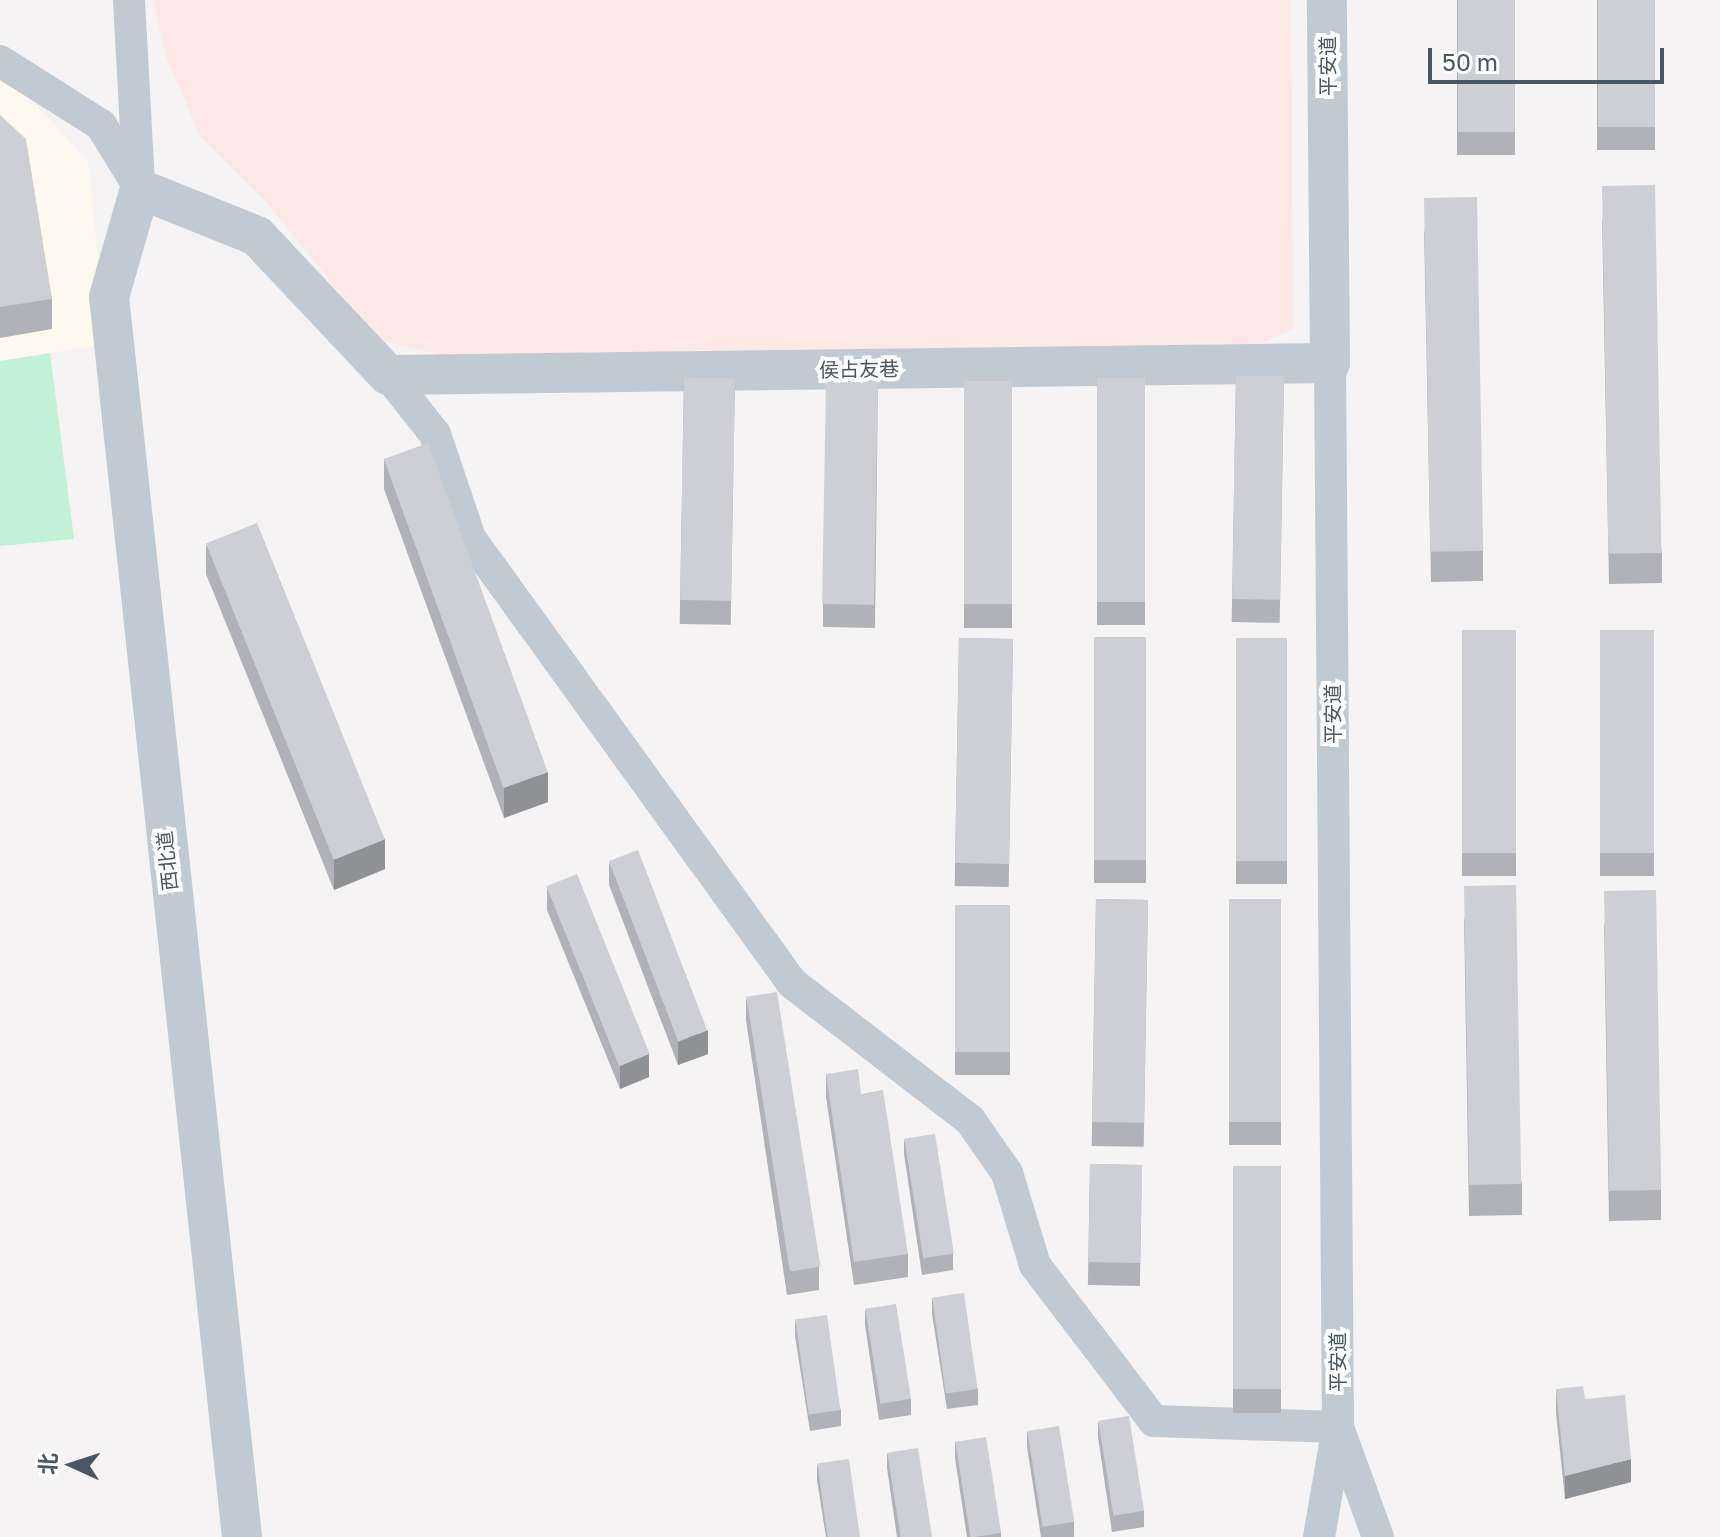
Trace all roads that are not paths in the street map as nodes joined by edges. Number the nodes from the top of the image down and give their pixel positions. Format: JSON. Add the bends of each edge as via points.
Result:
{"nodes":[{"id":1,"x":129,"y":0,"type":"edge"},
{"id":2,"x":1327,"y":0,"type":"edge"},
{"id":3,"x":0,"y":61,"type":"edge"},
{"id":4,"x":140,"y":189,"type":"junction"},
{"id":5,"x":1330,"y":363,"type":"junction"},
{"id":6,"x":388,"y":375,"type":"junction"},
{"id":7,"x":1338,"y":1427,"type":"junction"},
{"id":8,"x":242,"y":1537,"type":"edge"},
{"id":9,"x":1319,"y":1537,"type":"edge"},
{"id":10,"x":1378,"y":1537,"type":"edge"}],
"edges":[{"from":1,"to":4,"type":"street"},
{"from":2,"to":5,"type":"street","name":"平安道"},
{"from":3,"to":4,"type":"street","via":[[101,125]]},
{"from":4,"to":6,"type":"street","via":[[257,236]]},
{"from":4,"to":8,"type":"street","name":"西北道","via":[[109,297]]},
{"from":5,"to":6,"type":"street","name":"侯占友巷"},
{"from":5,"to":7,"type":"street","name":"平安道"},
{"from":6,"to":7,"type":"street","via":[[435,434],[470,538],[792,983],[970,1120],[1007,1173],[1035,1265],[1154,1421]]},
{"from":7,"to":9,"type":"street"},
{"from":7,"to":10,"type":"street"}]}
